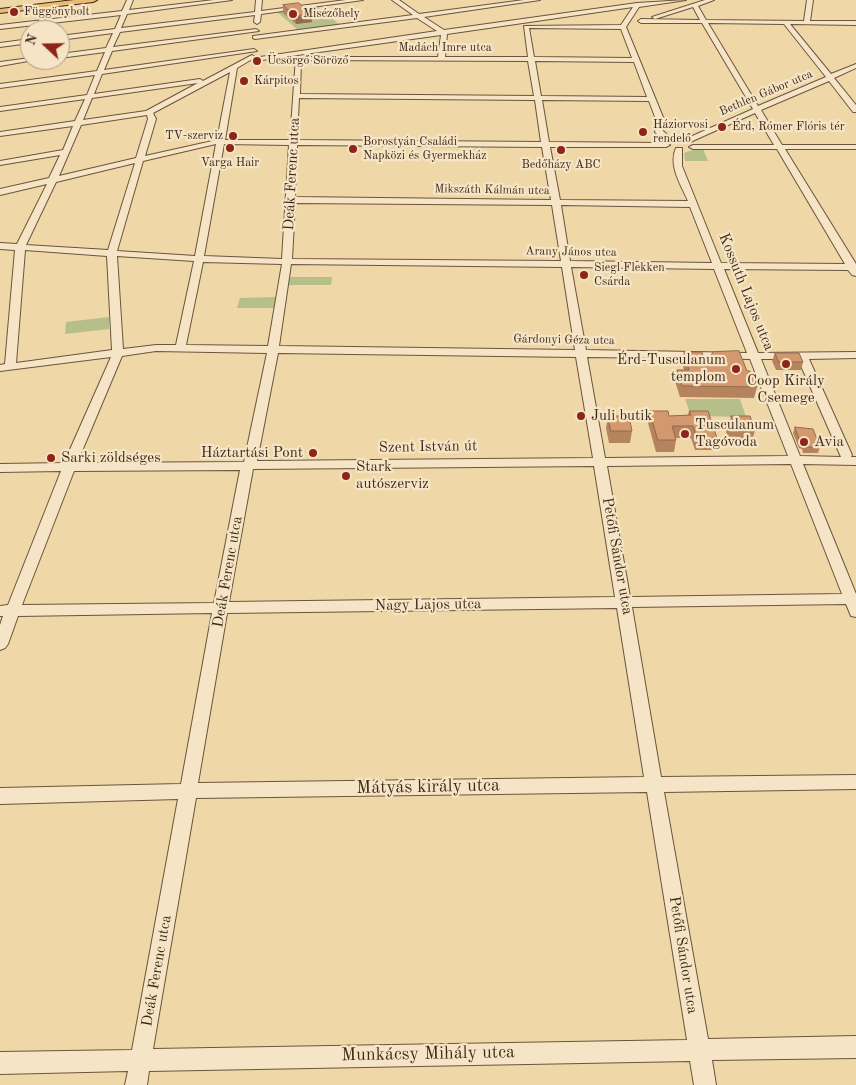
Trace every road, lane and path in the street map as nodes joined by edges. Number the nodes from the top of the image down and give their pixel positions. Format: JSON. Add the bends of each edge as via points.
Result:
{"nodes":[{"id":1,"x":93,"y":0,"type":"edge"},
{"id":2,"x":130,"y":0,"type":"edge"},
{"id":3,"x":228,"y":0,"type":"edge"},
{"id":4,"x":259,"y":0,"type":"edge"},
{"id":5,"x":360,"y":0,"type":"edge"},
{"id":6,"x":395,"y":0,"type":"edge"},
{"id":7,"x":537,"y":0,"type":"edge"},
{"id":8,"x":683,"y":0,"type":"edge"},
{"id":9,"x":712,"y":0,"type":"edge"},
{"id":10,"x":810,"y":0,"type":"edge"},
{"id":11,"x":70,"y":1,"type":"edge"},
{"id":12,"x":508,"y":2,"type":"edge"},
{"id":13,"x":635,"y":2,"type":"edge"},
{"id":14,"x":694,"y":5,"type":"junction"},
{"id":15,"x":519,"y":8,"type":"dead end"},
{"id":16,"x":0,"y":11,"type":"edge"},
{"id":17,"x":125,"y":12,"type":"junction"},
{"id":18,"x":258,"y":13,"type":"junction"},
{"id":19,"x":527,"y":13,"type":"dead end"},
{"id":20,"x":419,"y":16,"type":"junction"},
{"id":21,"x":537,"y":18,"type":"junction"},
{"id":22,"x":642,"y":21,"type":"junction"},
{"id":23,"x":703,"y":22,"type":"junction"},
{"id":24,"x":785,"y":22,"type":"junction"},
{"id":25,"x":807,"y":22,"type":"junction"},
{"id":26,"x":856,"y":22,"type":"edge"},
{"id":27,"x":490,"y":25,"type":"junction"},
{"id":28,"x":624,"y":26,"type":"junction"},
{"id":29,"x":0,"y":27,"type":"edge"},
{"id":30,"x":526,"y":27,"type":"junction"},
{"id":31,"x":117,"y":31,"type":"junction"},
{"id":32,"x":442,"y":32,"type":"junction"},
{"id":33,"x":256,"y":34,"type":"junction"},
{"id":34,"x":70,"y":37,"type":"edge"},
{"id":35,"x":20,"y":42,"type":"edge"},
{"id":36,"x":0,"y":45,"type":"edge"},
{"id":37,"x":109,"y":50,"type":"junction"},
{"id":38,"x":253,"y":54,"type":"junction"},
{"id":39,"x":70,"y":55,"type":"edge"},
{"id":40,"x":262,"y":58,"type":"junction"},
{"id":41,"x":298,"y":58,"type":"junction"},
{"id":42,"x":441,"y":59,"type":"junction"},
{"id":43,"x":532,"y":60,"type":"junction"},
{"id":44,"x":637,"y":60,"type":"junction"},
{"id":45,"x":20,"y":61,"type":"edge"},
{"id":46,"x":0,"y":64,"type":"edge"},
{"id":47,"x":856,"y":66,"type":"edge"},
{"id":48,"x":234,"y":68,"type":"junction"},
{"id":49,"x":99,"y":72,"type":"junction"},
{"id":50,"x":829,"y":78,"type":"junction"},
{"id":51,"x":206,"y":82,"type":"junction"},
{"id":52,"x":0,"y":86,"type":"edge"},
{"id":53,"x":89,"y":96,"type":"junction"},
{"id":54,"x":295,"y":96,"type":"junction"},
{"id":55,"x":539,"y":98,"type":"junction"},
{"id":56,"x":652,"y":99,"type":"junction"},
{"id":57,"x":0,"y":109,"type":"edge"},
{"id":58,"x":755,"y":109,"type":"junction"},
{"id":59,"x":856,"y":110,"type":"edge"},
{"id":60,"x":148,"y":113,"type":"junction"},
{"id":61,"x":78,"y":122,"type":"junction"},
{"id":62,"x":0,"y":134,"type":"edge"},
{"id":63,"x":685,"y":141,"type":"junction"},
{"id":64,"x":221,"y":142,"type":"junction"},
{"id":65,"x":294,"y":143,"type":"junction"},
{"id":66,"x":667,"y":143,"type":"junction"},
{"id":67,"x":547,"y":145,"type":"junction"},
{"id":68,"x":779,"y":146,"type":"junction"},
{"id":69,"x":856,"y":146,"type":"edge"},
{"id":70,"x":693,"y":147,"type":"junction"},
{"id":71,"x":679,"y":150,"type":"junction"},
{"id":72,"x":66,"y":152,"type":"junction"},
{"id":73,"x":141,"y":159,"type":"junction"},
{"id":74,"x":0,"y":162,"type":"edge"},
{"id":75,"x":52,"y":180,"type":"junction"},
{"id":76,"x":0,"y":192,"type":"edge"},
{"id":77,"x":290,"y":200,"type":"junction"},
{"id":78,"x":556,"y":203,"type":"junction"},
{"id":79,"x":694,"y":204,"type":"junction"},
{"id":80,"x":0,"y":246,"type":"edge"},
{"id":81,"x":20,"y":248,"type":"junction"},
{"id":82,"x":112,"y":253,"type":"junction"},
{"id":83,"x":198,"y":258,"type":"junction"},
{"id":84,"x":287,"y":262,"type":"junction"},
{"id":85,"x":567,"y":264,"type":"junction"},
{"id":86,"x":718,"y":266,"type":"junction"},
{"id":87,"x":854,"y":270,"type":"edge"},
{"id":88,"x":186,"y":347,"type":"junction"},
{"id":89,"x":272,"y":351,"type":"junction"},
{"id":90,"x":118,"y":353,"type":"junction"},
{"id":91,"x":583,"y":354,"type":"junction"},
{"id":92,"x":856,"y":355,"type":"edge"},
{"id":93,"x":754,"y":356,"type":"junction"},
{"id":94,"x":802,"y":356,"type":"junction"},
{"id":95,"x":5,"y":368,"type":"edge"},
{"id":96,"x":851,"y":458,"type":"edge"},
{"id":97,"x":795,"y":460,"type":"junction"},
{"id":98,"x":601,"y":462,"type":"junction"},
{"id":99,"x":249,"y":465,"type":"junction"},
{"id":100,"x":69,"y":467,"type":"junction"},
{"id":101,"x":0,"y":468,"type":"edge"},
{"id":102,"x":625,"y":602,"type":"junction"},
{"id":103,"x":854,"y":604,"type":"edge"},
{"id":104,"x":222,"y":608,"type":"junction"},
{"id":105,"x":6,"y":611,"type":"edge"},
{"id":106,"x":0,"y":644,"type":"edge"},
{"id":107,"x":856,"y":782,"type":"edge"},
{"id":108,"x":655,"y":784,"type":"junction"},
{"id":109,"x":189,"y":792,"type":"junction"},
{"id":110,"x":0,"y":796,"type":"edge"},
{"id":111,"x":856,"y":1046,"type":"edge"},
{"id":112,"x":699,"y":1050,"type":"junction"},
{"id":113,"x":141,"y":1059,"type":"junction"},
{"id":114,"x":0,"y":1063,"type":"edge"},
{"id":115,"x":136,"y":1085,"type":"edge"},
{"id":116,"x":705,"y":1085,"type":"edge"}],
"edges":[{"from":1,"to":11,"type":"main road"},
{"from":2,"to":17,"type":"street"},
{"from":3,"to":17,"type":"street"},
{"from":4,"to":18,"type":"street"},
{"from":5,"to":18,"type":"street"},
{"from":6,"to":20,"type":"street"},
{"from":7,"to":12,"type":"street"},
{"from":8,"to":13,"type":"street"},
{"from":9,"to":14,"type":"street"},
{"from":10,"to":25,"type":"street"},
{"from":11,"to":16,"type":"main road"},
{"from":12,"to":15,"type":"street"},
{"from":12,"to":20,"type":"street"},
{"from":13,"to":21,"type":"street"},
{"from":13,"to":28,"type":"street"},
{"from":14,"to":22,"type":"street"},
{"from":14,"to":23,"type":"street"},
{"from":17,"to":29,"type":"street"},
{"from":17,"to":31,"type":"street"},
{"from":18,"to":31,"type":"street"},
{"from":18,"to":33,"type":"street"},
{"from":19,"to":21,"type":"street"},
{"from":20,"to":32,"type":"street"},
{"from":20,"to":33,"type":"street"},
{"from":21,"to":27,"type":"street"},
{"from":22,"to":23,"type":"street"},
{"from":22,"to":28,"type":"street"},
{"from":23,"to":24,"type":"street"},
{"from":23,"to":58,"type":"street"},
{"from":24,"to":25,"type":"street"},
{"from":24,"to":50,"type":"street"},
{"from":25,"to":26,"type":"street"},
{"from":27,"to":30,"type":"street"},
{"from":27,"to":32,"type":"street"},
{"from":28,"to":30,"type":"street"},
{"from":28,"to":44,"type":"street"},
{"from":30,"to":43,"type":"street","name":"Petőfi Sándor utca"},
{"from":31,"to":34,"type":"street"},
{"from":31,"to":37,"type":"street"},
{"from":32,"to":40,"type":"street"},
{"from":32,"to":42,"type":"street"},
{"from":33,"to":37,"type":"street"},
{"from":33,"to":38,"type":"street"},
{"from":35,"to":36,"type":"street"},
{"from":37,"to":39,"type":"street"},
{"from":37,"to":49,"type":"street"},
{"from":38,"to":40,"type":"street","name":"Madách Imre utca"},
{"from":38,"to":48,"type":"street"},
{"from":38,"to":49,"type":"street","name":"Madách Imre utca"},
{"from":40,"to":41,"type":"street","name":"Madách Imre utca"},
{"from":41,"to":42,"type":"street","name":"Madách Imre utca"},
{"from":41,"to":54,"type":"street","name":"Deák Ferenc utca"},
{"from":42,"to":43,"type":"street","name":"Madách Imre utca"},
{"from":43,"to":44,"type":"street","name":"Madách Imre utca"},
{"from":43,"to":55,"type":"street","name":"Petőfi Sándor utca"},
{"from":44,"to":56,"type":"street"},
{"from":45,"to":46,"type":"street"},
{"from":47,"to":50,"type":"street","name":"Bethlen Gábor utca"},
{"from":48,"to":51,"type":"street"},
{"from":48,"to":64,"type":"street"},
{"from":49,"to":52,"type":"street","name":"Madách Imre utca"},
{"from":49,"to":53,"type":"street"},
{"from":50,"to":58,"type":"street","name":"Bethlen Gábor utca"},
{"from":50,"to":59,"type":"street"},
{"from":51,"to":53,"type":"street","via":[[193,81]]},
{"from":51,"to":60,"type":"street"},
{"from":53,"to":57,"type":"street"},
{"from":53,"to":61,"type":"street"},
{"from":54,"to":55,"type":"street"},
{"from":54,"to":65,"type":"street","name":"Deák Ferenc utca"},
{"from":55,"to":56,"type":"street"},
{"from":55,"to":67,"type":"street","name":"Petőfi Sándor utca"},
{"from":56,"to":66,"type":"street","via":[[661,122],[659,132]]},
{"from":58,"to":63,"type":"street","name":"Bethlen Gábor utca"},
{"from":58,"to":68,"type":"street"},
{"from":60,"to":61,"type":"street"},
{"from":60,"to":73,"type":"street","via":[[152,119]]},
{"from":61,"to":62,"type":"street"},
{"from":61,"to":72,"type":"street"},
{"from":63,"to":66,"type":"street"},
{"from":63,"to":70,"type":"street"},
{"from":64,"to":65,"type":"street"},
{"from":64,"to":73,"type":"street"},
{"from":64,"to":83,"type":"street"},
{"from":65,"to":67,"type":"street"},
{"from":65,"to":77,"type":"street","name":"Deák Ferenc utca"},
{"from":66,"to":67,"type":"street"},
{"from":66,"to":71,"type":"street","via":[[670,148]]},
{"from":67,"to":78,"type":"street","name":"Petőfi Sándor utca"},
{"from":68,"to":69,"type":"street"},
{"from":68,"to":70,"type":"street"},
{"from":68,"to":87,"type":"street"},
{"from":70,"to":71,"type":"street"},
{"from":71,"to":79,"type":"street","name":"Kossuth Lajos utca","via":[[678,166]]},
{"from":72,"to":74,"type":"street"},
{"from":72,"to":75,"type":"street"},
{"from":73,"to":75,"type":"street"},
{"from":73,"to":82,"type":"street"},
{"from":75,"to":76,"type":"street"},
{"from":75,"to":81,"type":"street"},
{"from":77,"to":78,"type":"street","name":"Mikszáth Kálmán utca"},
{"from":77,"to":84,"type":"street","name":"Deák Ferenc utca"},
{"from":78,"to":79,"type":"street","name":"Mikszáth Kálmán utca"},
{"from":78,"to":85,"type":"street","name":"Petőfi Sándor utca"},
{"from":79,"to":86,"type":"street","name":"Kossuth Lajos utca"},
{"from":80,"to":81,"type":"street","name":"Arany János utca"},
{"from":81,"to":82,"type":"street","name":"Arany János utca"},
{"from":81,"to":95,"type":"street"},
{"from":82,"to":83,"type":"street","name":"Arany János utca"},
{"from":82,"to":90,"type":"street"},
{"from":83,"to":84,"type":"street","name":"Arany János utca"},
{"from":83,"to":88,"type":"street"},
{"from":84,"to":85,"type":"street","name":"Arany János utca"},
{"from":84,"to":89,"type":"street","name":"Deák Ferenc utca"},
{"from":85,"to":86,"type":"street","name":"Arany János utca"},
{"from":85,"to":91,"type":"street","name":"Petőfi Sándor utca"},
{"from":86,"to":87,"type":"street","name":"Arany János utca"},
{"from":86,"to":93,"type":"street","name":"Kossuth Lajos utca"},
{"from":88,"to":89,"type":"street","name":"Gárdonyi Géza utca"},
{"from":88,"to":90,"type":"street","name":"Gárdonyi Géza utca"},
{"from":89,"to":91,"type":"street","name":"Gárdonyi Géza utca"},
{"from":89,"to":99,"type":"street","name":"Deák Ferenc utca"},
{"from":90,"to":95,"type":"street","name":"Gárdonyi Géza utca"},
{"from":90,"to":100,"type":"street"},
{"from":91,"to":93,"type":"street","name":"Gárdonyi Géza utca"},
{"from":91,"to":98,"type":"street","name":"Petőfi Sándor utca"},
{"from":92,"to":94,"type":"street","name":"Gárdonyi Géza utca"},
{"from":93,"to":94,"type":"street","name":"Gárdonyi Géza utca"},
{"from":93,"to":97,"type":"street","name":"Kossuth Lajos utca"},
{"from":94,"to":96,"type":"street"},
{"from":96,"to":97,"type":"street","name":"Szent István út"},
{"from":97,"to":98,"type":"street","name":"Szent István út"},
{"from":97,"to":103,"type":"street","name":"Kossuth Lajos utca"},
{"from":98,"to":99,"type":"street","name":"Szent István út"},
{"from":98,"to":102,"type":"street","name":"Petőfi Sándor utca"},
{"from":99,"to":100,"type":"street","name":"Szent István út"},
{"from":99,"to":104,"type":"street","name":"Deák Ferenc utca","via":[[245,472]]},
{"from":100,"to":101,"type":"street","name":"Szent István út"},
{"from":100,"to":105,"type":"street"},
{"from":102,"to":103,"type":"street","name":"Nagy Lajos utca"},
{"from":102,"to":104,"type":"street","name":"Nagy Lajos utca"},
{"from":102,"to":108,"type":"street","name":"Petőfi Sándor utca"},
{"from":104,"to":105,"type":"street","name":"Nagy Lajos utca"},
{"from":104,"to":109,"type":"street","name":"Deák Ferenc utca"},
{"from":105,"to":106,"type":"street"},
{"from":107,"to":108,"type":"street","name":"Mátyás király utca"},
{"from":108,"to":109,"type":"street","name":"Mátyás király utca"},
{"from":108,"to":112,"type":"street","name":"Petőfi Sándor utca"},
{"from":109,"to":110,"type":"street","name":"Mátyás király utca"},
{"from":109,"to":113,"type":"street","name":"Deák Ferenc utca"},
{"from":111,"to":112,"type":"street","name":"Munkácsy Mihály utca"},
{"from":112,"to":113,"type":"street","name":"Munkácsy Mihály utca"},
{"from":112,"to":116,"type":"street","name":"Petőfi Sándor utca"},
{"from":113,"to":114,"type":"street","name":"Munkácsy Mihály utca"},
{"from":113,"to":115,"type":"street","name":"Deák Ferenc utca"}]}
